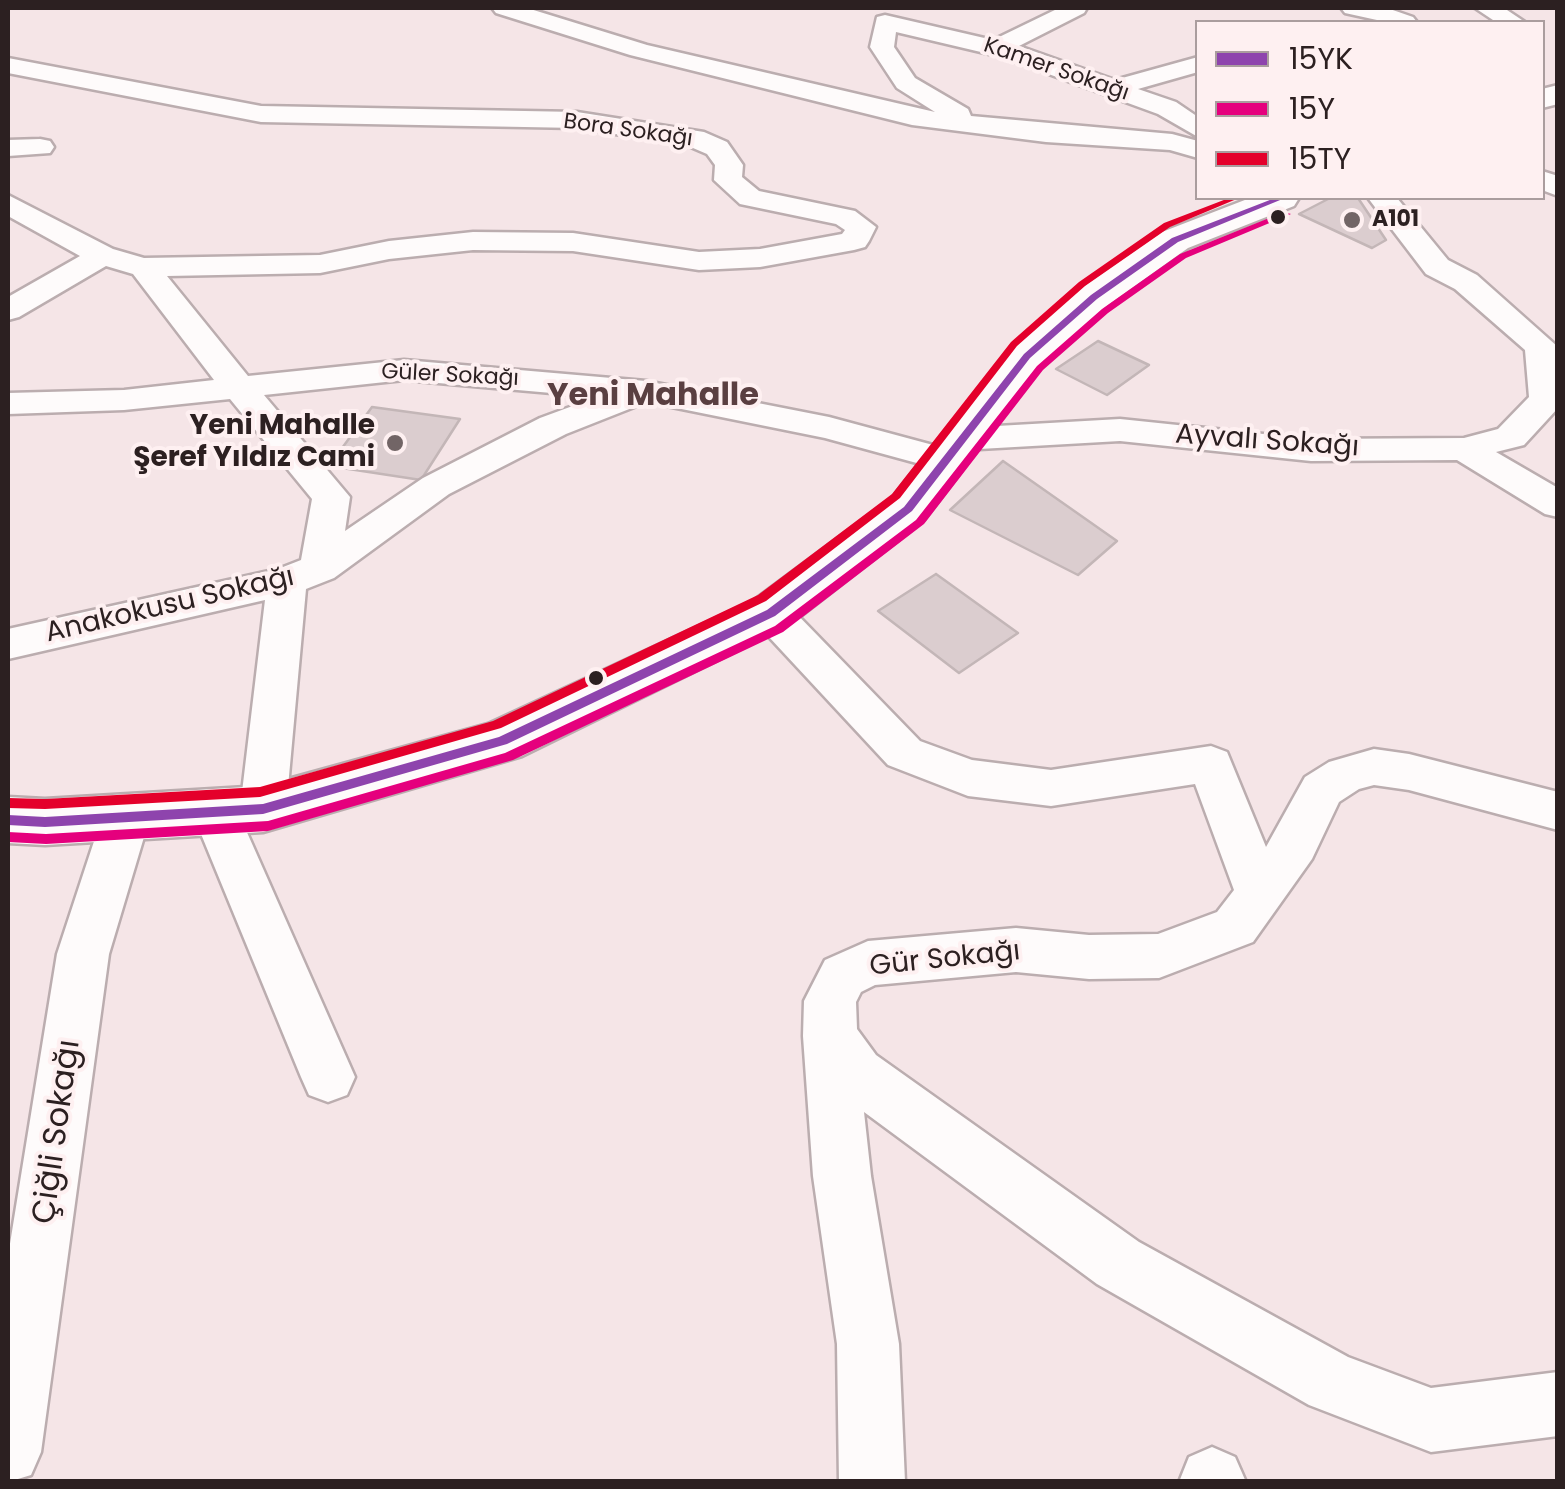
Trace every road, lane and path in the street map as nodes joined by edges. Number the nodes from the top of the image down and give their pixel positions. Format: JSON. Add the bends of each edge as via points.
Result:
{"nodes":[{"id":1,"x":504,"y":8,"type":"edge"},
{"id":2,"x":1076,"y":8,"type":"edge"},
{"id":3,"x":1353,"y":8,"type":"edge"},
{"id":4,"x":1487,"y":8,"type":"edge"},
{"id":5,"x":890,"y":15,"type":"edge"},
{"id":6,"x":1383,"y":17,"type":"edge"},
{"id":7,"x":1509,"y":20,"type":"edge"},
{"id":8,"x":996,"y":48,"type":"junction"},
{"id":9,"x":1195,"y":65,"type":"edge"},
{"id":10,"x":8,"y":66,"type":"edge"},
{"id":11,"x":1116,"y":90,"type":"junction"},
{"id":12,"x":983,"y":126,"type":"junction"},
{"id":13,"x":1195,"y":127,"type":"edge"},
{"id":14,"x":40,"y":147,"type":"dead end"},
{"id":15,"x":8,"y":148,"type":"edge"},
{"id":16,"x":1195,"y":149,"type":"edge"},
{"id":17,"x":1276,"y":200,"type":"edge"},
{"id":18,"x":1384,"y":200,"type":"edge"},
{"id":19,"x":8,"y":204,"type":"edge"},
{"id":20,"x":102,"y":256,"type":"junction"},
{"id":21,"x":144,"y":267,"type":"junction"},
{"id":22,"x":8,"y":310,"type":"edge"},
{"id":23,"x":240,"y":386,"type":"junction"},
{"id":24,"x":646,"y":391,"type":"junction"},
{"id":25,"x":8,"y":404,"type":"edge"},
{"id":26,"x":954,"y":450,"type":"junction"},
{"id":27,"x":1464,"y":450,"type":"junction"},
{"id":28,"x":1558,"y":505,"type":"edge"},
{"id":29,"x":303,"y":574,"type":"junction"},
{"id":30,"x":771,"y":613,"type":"junction"},
{"id":31,"x":8,"y":644,"type":"edge"},
{"id":32,"x":239,"y":810,"type":"junction"},
{"id":33,"x":1558,"y":811,"type":"edge"},
{"id":34,"x":126,"y":817,"type":"junction"},
{"id":35,"x":8,"y":820,"type":"edge"},
{"id":36,"x":1260,"y":894,"type":"junction"},
{"id":37,"x":830,"y":1036,"type":"junction"},
{"id":38,"x":328,"y":1078,"type":"dead end"},
{"id":39,"x":26,"y":1239,"type":"edge"},
{"id":40,"x":1558,"y":1404,"type":"edge"},
{"id":41,"x":8,"y":1452,"type":"edge"},
{"id":42,"x":872,"y":1482,"type":"edge"}],
"edges":[{"from":1,"to":12,"type":"street","via":[[639,50],[912,117]]},
{"from":2,"to":8,"type":"street"},
{"from":3,"to":6,"type":"street"},
{"from":4,"to":7,"type":"street"},
{"from":5,"to":8,"type":"street","name":"Kamer Sokağı"},
{"from":5,"to":12,"type":"street","name":"Kamer Sokağı","via":[[882,47],[906,83]]},
{"from":8,"to":11,"type":"street","name":"Kamer Sokağı"},
{"from":9,"to":11,"type":"street"},
{"from":10,"to":21,"type":"street","name":"Bora Sokağı","via":[[261,114],[577,120],[648,129],[716,148],[729,165],[728,180],[750,198],[860,227],[854,241],[760,258],[699,261],[573,242],[473,241],[320,264]]},
{"from":11,"to":13,"type":"street","name":"Kamer Sokağı"},
{"from":12,"to":16,"type":"street"},
{"from":14,"to":15,"type":"street"},
{"from":17,"to":26,"type":"street","via":[[1176,240],[1094,297],[1027,356]]},
{"from":18,"to":27,"type":"street","name":"Ayvalı Sokağı","via":[[1437,267],[1466,282],[1541,347],[1547,399],[1512,437]]},
{"from":19,"to":20,"type":"street"},
{"from":20,"to":21,"type":"street","name":"Bora Sokağı"},
{"from":20,"to":22,"type":"street"},
{"from":21,"to":23,"type":"street"},
{"from":23,"to":24,"type":"street","name":"Güler Sokağı","via":[[404,370]]},
{"from":23,"to":25,"type":"street","name":"Güler Sokağı"},
{"from":23,"to":29,"type":"street","via":[[331,497]]},
{"from":24,"to":26,"type":"street","name":"Güler Sokağı"},
{"from":24,"to":29,"type":"street","name":"Anakokusu Sokağı","via":[[553,426],[436,486]]},
{"from":26,"to":27,"type":"street","name":"Ayvalı Sokağı","via":[[1120,430],[1311,450]]},
{"from":26,"to":30,"type":"street","via":[[908,509]]},
{"from":27,"to":28,"type":"street"},
{"from":29,"to":31,"type":"street","name":"Anakokusu Sokağı"},
{"from":29,"to":32,"type":"street"},
{"from":30,"to":32,"type":"street","via":[[503,741]]},
{"from":30,"to":36,"type":"street","via":[[904,753],[968,778],[1051,788],[1211,764]]},
{"from":32,"to":34,"type":"street"},
{"from":32,"to":38,"type":"street"},
{"from":33,"to":36,"type":"street","name":"Gür Sokağı","via":[[1409,772],[1374,767],[1345,775],[1321,790],[1295,846]]},
{"from":34,"to":35,"type":"street"},
{"from":34,"to":39,"type":"street","name":"Çiğli Sokağı","via":[[84,954]]},
{"from":36,"to":37,"type":"street","name":"Gür Sokağı","via":[[1236,927],[1159,956],[1016,950],[868,963],[843,976],[830,1001]]},
{"from":37,"to":40,"type":"street","via":[[857,1073],[1118,1263],[1331,1383],[1431,1420]]},
{"from":37,"to":42,"type":"street","via":[[842,1176],[868,1344]]},
{"from":39,"to":41,"type":"street","name":"Çiğli Sokağı"}]}
